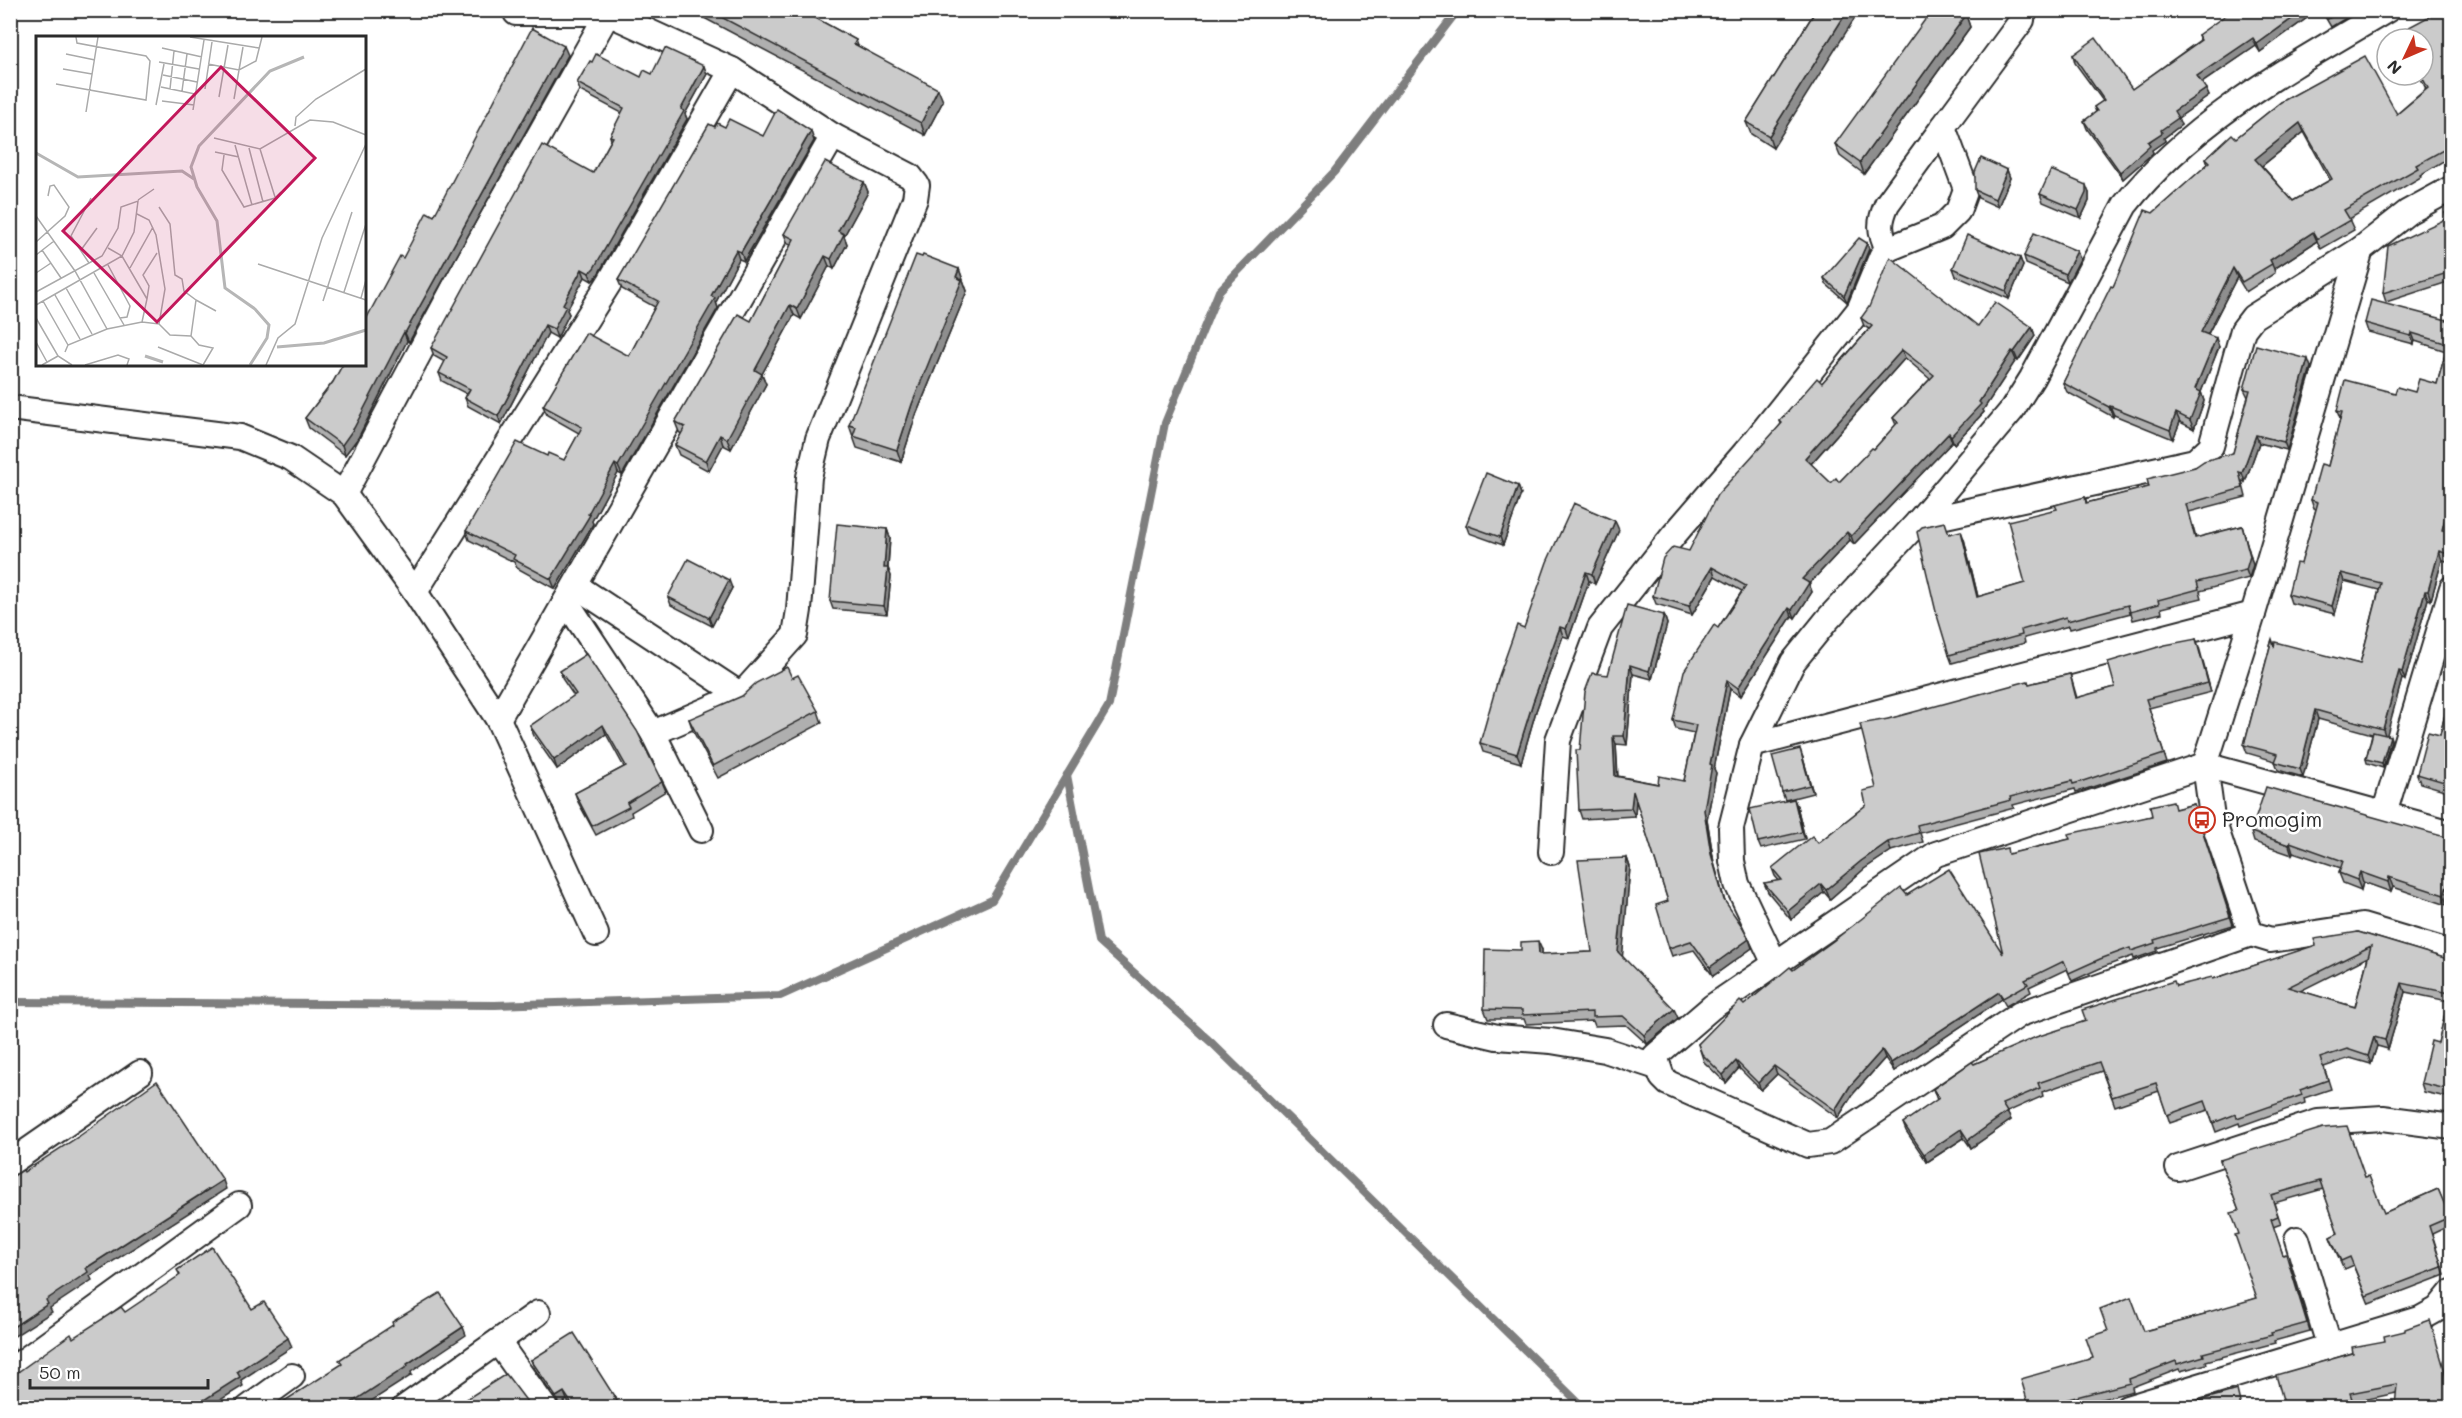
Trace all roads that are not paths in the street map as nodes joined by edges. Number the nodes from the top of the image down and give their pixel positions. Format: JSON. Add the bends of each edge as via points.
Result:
{"nodes":[{"id":1,"x":2023,"y":10,"type":"edge"},
{"id":2,"x":2387,"y":10,"type":"edge"},
{"id":3,"x":608,"y":13,"type":"junction"},
{"id":4,"x":516,"y":14,"type":"dead end"},
{"id":5,"x":732,"y":70,"type":"junction"},
{"id":6,"x":1943,"y":127,"type":"junction"},
{"id":7,"x":833,"y":136,"type":"junction"},
{"id":8,"x":2451,"y":188,"type":"edge"},
{"id":9,"x":1888,"y":249,"type":"junction"},
{"id":10,"x":2361,"y":249,"type":"junction"},
{"id":11,"x":10,"y":408,"type":"edge"},
{"id":12,"x":344,"y":494,"type":"junction"},
{"id":13,"x":1918,"y":522,"type":"junction"},
{"id":14,"x":2451,"y":588,"type":"edge"},
{"id":15,"x":415,"y":592,"type":"junction"},
{"id":16,"x":571,"y":594,"type":"junction"},
{"id":17,"x":2253,"y":614,"type":"junction"},
{"id":18,"x":741,"y":695,"type":"junction"},
{"id":19,"x":498,"y":719,"type":"junction"},
{"id":20,"x":653,"y":733,"type":"junction"},
{"id":21,"x":1752,"y":745,"type":"junction"},
{"id":22,"x":2205,"y":765,"type":"junction"},
{"id":23,"x":2384,"y":814,"type":"junction"},
{"id":24,"x":701,"y":830,"type":"dead end"},
{"id":25,"x":2451,"y":833,"type":"edge"},
{"id":26,"x":1551,"y":852,"type":"dead end"},
{"id":27,"x":596,"y":934,"type":"dead end"},
{"id":28,"x":2251,"y":934,"type":"junction"},
{"id":29,"x":2451,"y":953,"type":"edge"},
{"id":30,"x":1775,"y":964,"type":"junction"},
{"id":31,"x":1446,"y":1025,"type":"dead end"},
{"id":32,"x":1657,"y":1067,"type":"junction"},
{"id":33,"x":140,"y":1073,"type":"dead end"},
{"id":34,"x":2451,"y":1127,"type":"edge"},
{"id":35,"x":10,"y":1163,"type":"edge"},
{"id":36,"x":2178,"y":1168,"type":"dead end"},
{"id":37,"x":239,"y":1205,"type":"dead end"},
{"id":38,"x":2298,"y":1239,"type":"dead end"},
{"id":39,"x":2451,"y":1292,"type":"edge"},
{"id":40,"x":538,"y":1313,"type":"dead end"},
{"id":41,"x":498,"y":1342,"type":"junction"},
{"id":42,"x":2329,"y":1345,"type":"junction"},
{"id":43,"x":10,"y":1371,"type":"edge"},
{"id":44,"x":292,"y":1376,"type":"dead end"},
{"id":45,"x":248,"y":1407,"type":"edge"},
{"id":46,"x":404,"y":1407,"type":"edge"},
{"id":47,"x":545,"y":1407,"type":"edge"},
{"id":48,"x":2127,"y":1407,"type":"edge"}],
"edges":[{"from":1,"to":6,"type":"street","via":[[2022,20]]},
{"from":2,"to":13,"type":"street","via":[[2256,87],[2143,182],[2125,205],[2012,410]]},
{"from":3,"to":4,"type":"street"},
{"from":3,"to":5,"type":"street"},
{"from":3,"to":12,"type":"street","via":[[470,258]]},
{"from":5,"to":7,"type":"street"},
{"from":5,"to":15,"type":"street","via":[[609,283]]},
{"from":6,"to":9,"type":"street","via":[[1887,204],[1880,233]]},
{"from":6,"to":9,"type":"street","via":[[1966,189],[1958,211],[1942,227]]},
{"from":7,"to":16,"type":"street"},
{"from":7,"to":18,"type":"street","via":[[910,176],[917,185],[915,199],[818,439],[809,477],[795,635]]},
{"from":8,"to":10,"type":"street","via":[[2408,212]]},
{"from":9,"to":26,"type":"street","via":[[1859,310],[1600,628],[1558,740]]},
{"from":10,"to":13,"type":"street","via":[[2253,317],[2243,330],[2211,446],[2195,461]]},
{"from":10,"to":17,"type":"street"},
{"from":11,"to":12,"type":"street","via":[[240,437],[291,458]]},
{"from":12,"to":15,"type":"street"},
{"from":13,"to":21,"type":"street","via":[[1793,662]]},
{"from":14,"to":23,"type":"street"},
{"from":15,"to":19,"type":"street"},
{"from":16,"to":18,"type":"street"},
{"from":16,"to":19,"type":"street"},
{"from":16,"to":20,"type":"street"},
{"from":17,"to":21,"type":"street"},
{"from":17,"to":22,"type":"street"},
{"from":18,"to":20,"type":"street"},
{"from":19,"to":27,"type":"street"},
{"from":20,"to":24,"type":"street"},
{"from":21,"to":30,"type":"street","via":[[1731,828],[1732,861],[1737,884]]},
{"from":22,"to":23,"type":"street"},
{"from":22,"to":28,"type":"street","via":[[2212,817]]},
{"from":22,"to":30,"type":"street","via":[[1936,854]]},
{"from":23,"to":25,"type":"street"},
{"from":28,"to":29,"type":"street","via":[[2271,940],[2362,926]]},
{"from":28,"to":32,"type":"street","via":[[2020,1014],[1830,1142],[1809,1145],[1668,1083]]},
{"from":30,"to":32,"type":"street","via":[[1712,1007],[1655,1056]]},
{"from":31,"to":32,"type":"street","via":[[1497,1037],[1605,1050]]},
{"from":33,"to":35,"type":"street"},
{"from":34,"to":36,"type":"street","via":[[2383,1118],[2318,1122]]},
{"from":37,"to":43,"type":"street"},
{"from":38,"to":42,"type":"street"},
{"from":39,"to":42,"type":"street","via":[[2438,1309],[2420,1319]]},
{"from":40,"to":41,"type":"street"},
{"from":41,"to":46,"type":"street"},
{"from":41,"to":47,"type":"street"},
{"from":42,"to":48,"type":"street"},
{"from":44,"to":45,"type":"street"}]}
